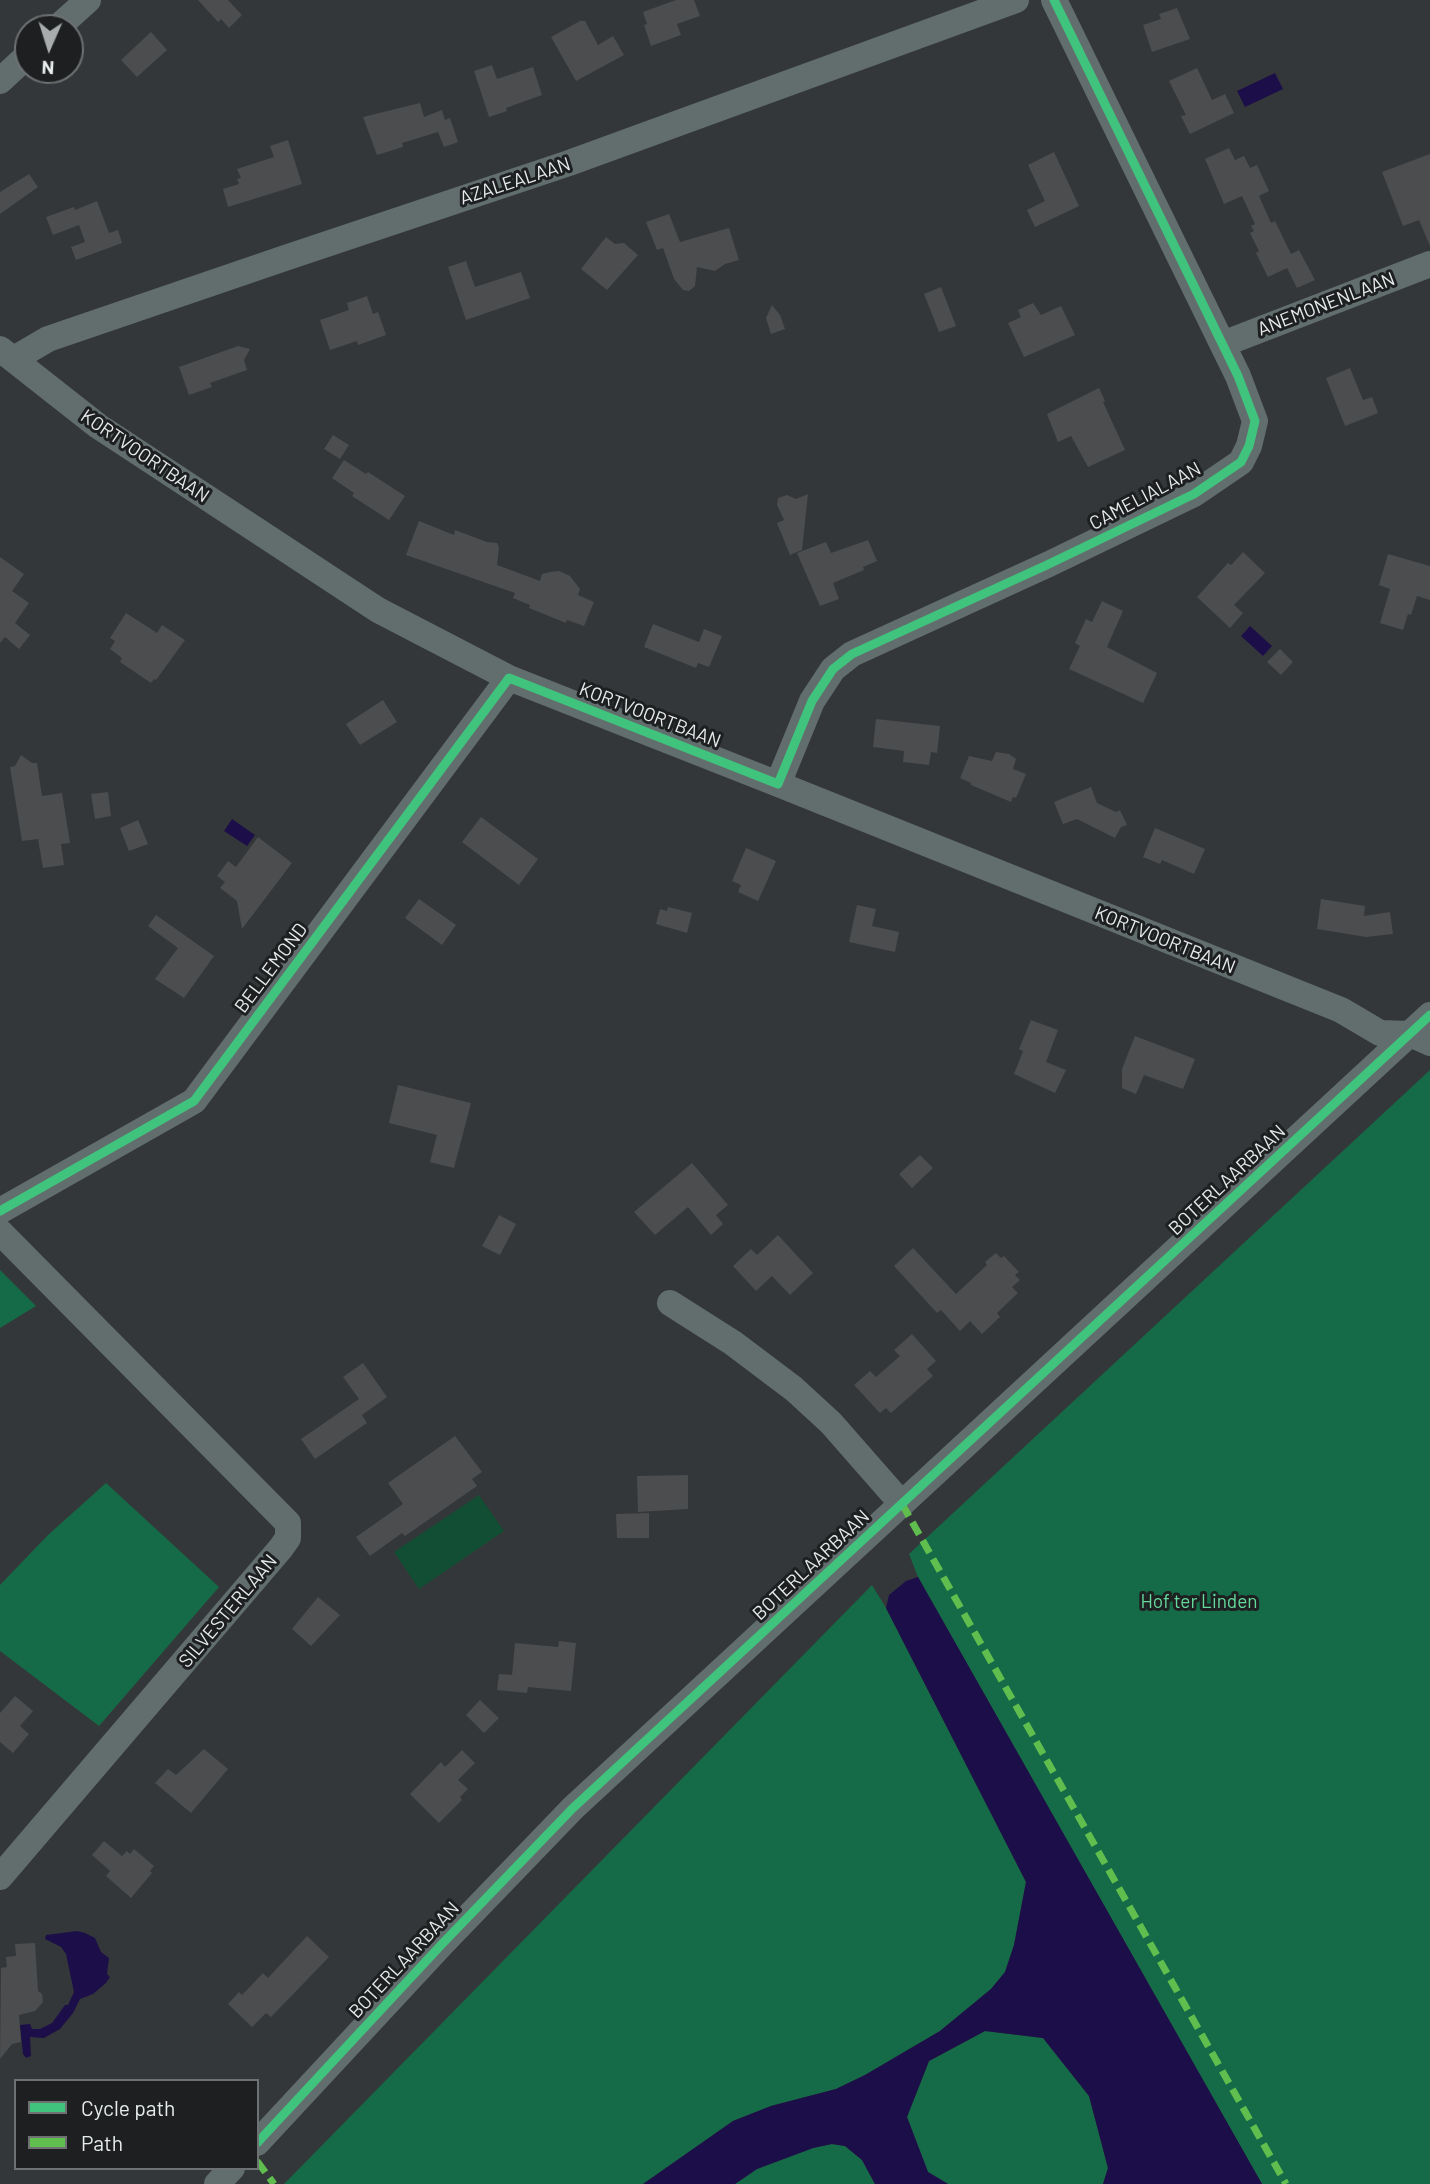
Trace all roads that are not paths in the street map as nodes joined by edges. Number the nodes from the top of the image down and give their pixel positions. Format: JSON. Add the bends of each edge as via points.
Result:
{"nodes":[{"id":1,"x":88,"y":0,"type":"edge"},
{"id":2,"x":1016,"y":0,"type":"edge"},
{"id":3,"x":1055,"y":0,"type":"edge"},
{"id":4,"x":72,"y":14,"type":"edge"},
{"id":5,"x":14,"y":68,"type":"edge"},
{"id":6,"x":0,"y":81,"type":"edge"},
{"id":7,"x":1430,"y":264,"type":"edge"},
{"id":8,"x":1223,"y":344,"type":"junction"},
{"id":9,"x":7,"y":354,"type":"edge"},
{"id":10,"x":509,"y":678,"type":"junction"},
{"id":11,"x":778,"y":784,"type":"junction"},
{"id":12,"x":1430,"y":1015,"type":"edge"},
{"id":13,"x":1420,"y":1038,"type":"edge"},
{"id":14,"x":0,"y":1211,"type":"edge"},
{"id":15,"x":0,"y":1233,"type":"edge"},
{"id":16,"x":670,"y":1303,"type":"dead end"},
{"id":17,"x":902,"y":1504,"type":"junction"},
{"id":18,"x":0,"y":1877,"type":"edge"},
{"id":19,"x":259,"y":2141,"type":"edge"},
{"id":20,"x":230,"y":2170,"type":"edge"},
{"id":21,"x":217,"y":2184,"type":"edge"}],
"edges":[{"from":1,"to":4,"type":"street"},
{"from":2,"to":9,"type":"street","name":"AZALEALAAN","via":[[569,163]]},
{"from":3,"to":8,"type":"street","name":"CAMELIALAAN"},
{"from":5,"to":6,"type":"street"},
{"from":7,"to":8,"type":"street","name":"ANEMONENLAAN"},
{"from":8,"to":11,"type":"street","name":"CAMELIALAAN","via":[[1255,421],[1241,462],[1194,494],[852,654],[833,670],[812,701]]},
{"from":9,"to":10,"type":"street","name":"KORTVOORTBAAN","via":[[98,426],[378,611]]},
{"from":10,"to":11,"type":"street","name":"KORTVOORTBAAN"},
{"from":10,"to":14,"type":"street","name":"BELLEMOND","via":[[194,1101]]},
{"from":11,"to":13,"type":"street","name":"KORTVOORTBAAN","via":[[1341,1010],[1380,1033]]},
{"from":12,"to":13,"type":"street","name":"BOTERLAARBAAN"},
{"from":13,"to":17,"type":"street","name":"BOTERLAARBAAN"},
{"from":15,"to":18,"type":"street","name":"SILVESTERLAAN","via":[[288,1523],[288,1538]]},
{"from":16,"to":17,"type":"street","via":[[794,1389],[831,1423]]},
{"from":17,"to":19,"type":"street","name":"BOTERLAARBAAN","via":[[573,1808]]},
{"from":20,"to":21,"type":"street"}]}
